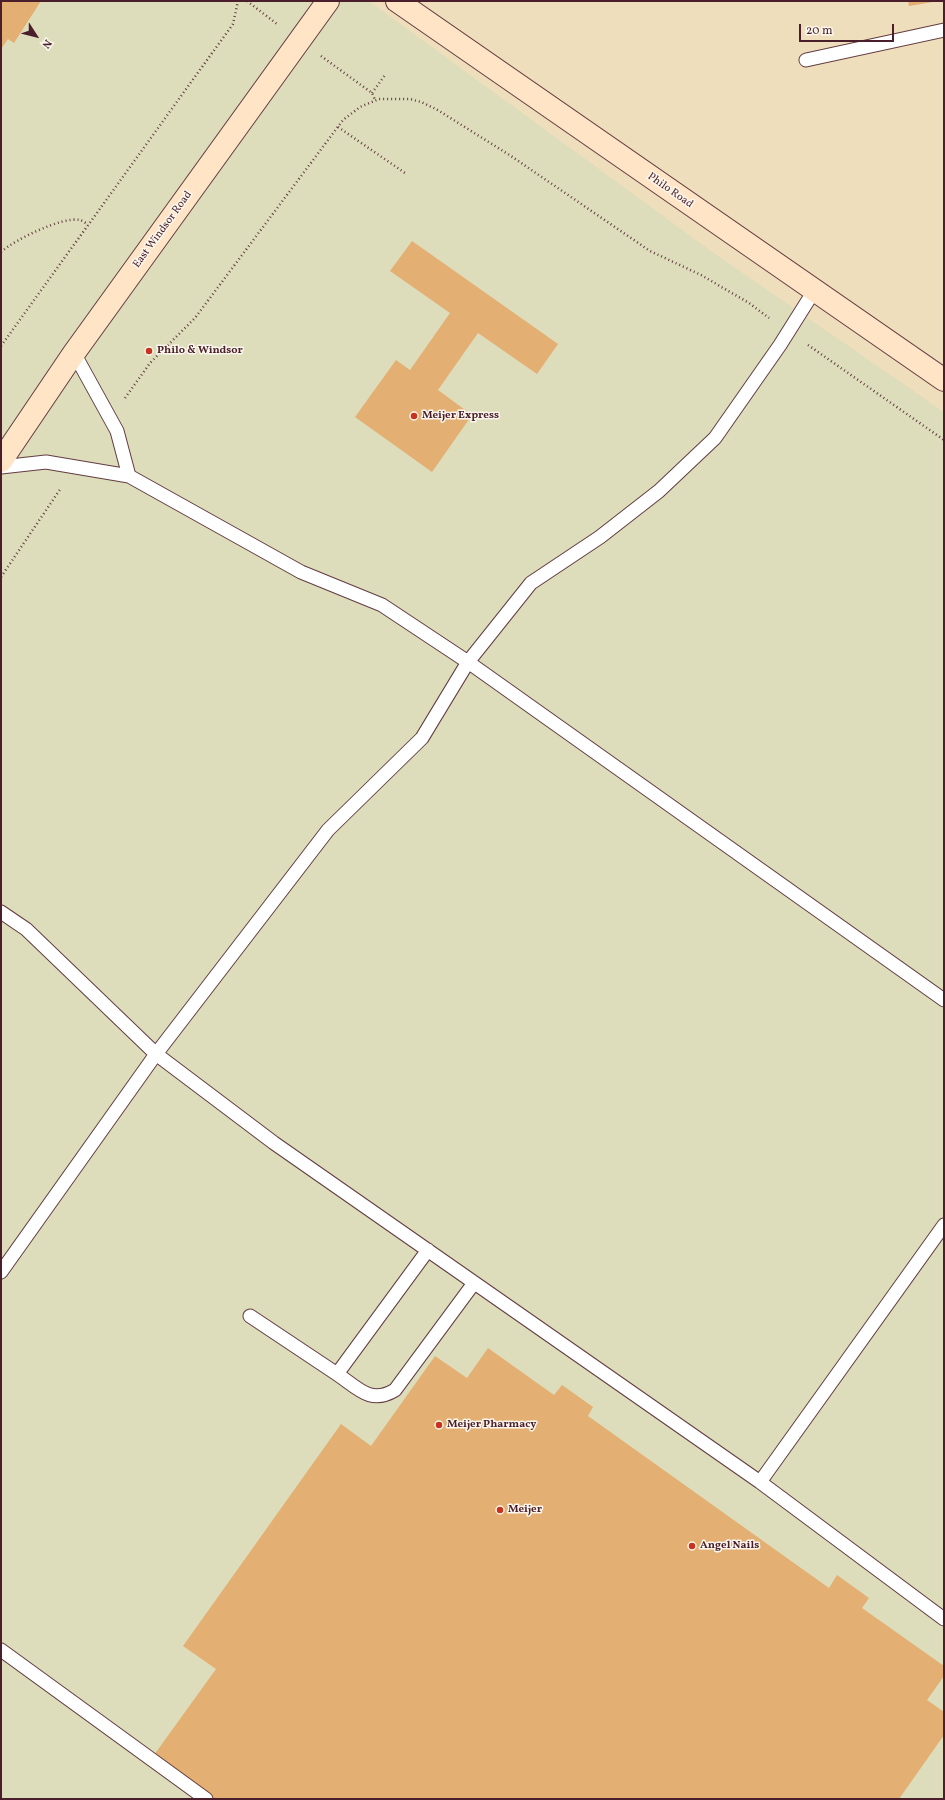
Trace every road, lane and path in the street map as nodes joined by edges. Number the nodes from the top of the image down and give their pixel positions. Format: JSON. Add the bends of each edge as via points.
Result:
{"nodes":[{"id":1,"x":238,"y":1,"type":"edge"},
{"id":2,"x":247,"y":1,"type":"edge"},
{"id":3,"x":328,"y":1,"type":"edge"},
{"id":4,"x":397,"y":1,"type":"edge"},
{"id":5,"x":255,"y":8,"type":"dead end"},
{"id":6,"x":944,"y":30,"type":"edge"},
{"id":7,"x":806,"y":60,"type":"dead end"},
{"id":8,"x":385,"y":75,"type":"dead end"},
{"id":9,"x":361,"y":85,"type":"dead end"},
{"id":10,"x":372,"y":93,"type":"junction"},
{"id":11,"x":375,"y":100,"type":"junction"},
{"id":12,"x":338,"y":127,"type":"junction"},
{"id":13,"x":405,"y":173,"type":"dead end"},
{"id":14,"x":88,"y":225,"type":"junction"},
{"id":15,"x":1,"y":252,"type":"edge"},
{"id":16,"x":814,"y":292,"type":"junction"},
{"id":17,"x":749,"y":303,"type":"dead end"},
{"id":18,"x":1,"y":346,"type":"edge"},
{"id":19,"x":74,"y":353,"type":"junction"},
{"id":20,"x":827,"y":360,"type":"dead end"},
{"id":21,"x":944,"y":380,"type":"edge"},
{"id":22,"x":127,"y":395,"type":"dead end"},
{"id":23,"x":944,"y":440,"type":"edge"},
{"id":24,"x":1,"y":461,"type":"edge"},
{"id":25,"x":1,"y":467,"type":"edge"},
{"id":26,"x":129,"y":476,"type":"junction"},
{"id":27,"x":63,"y":485,"type":"dead end"},
{"id":28,"x":1,"y":577,"type":"edge"},
{"id":29,"x":468,"y":662,"type":"junction"},
{"id":30,"x":1,"y":912,"type":"edge"},
{"id":31,"x":944,"y":1000,"type":"edge"},
{"id":32,"x":156,"y":1054,"type":"junction"},
{"id":33,"x":944,"y":1225,"type":"edge"},
{"id":34,"x":428,"y":1250,"type":"junction"},
{"id":35,"x":1,"y":1272,"type":"edge"},
{"id":36,"x":474,"y":1283,"type":"junction"},
{"id":37,"x":250,"y":1316,"type":"dead end"},
{"id":38,"x":337,"y":1374,"type":"junction"},
{"id":39,"x":760,"y":1482,"type":"junction"},
{"id":40,"x":944,"y":1619,"type":"edge"},
{"id":41,"x":1,"y":1650,"type":"edge"},
{"id":42,"x":206,"y":1799,"type":"edge"}],
"edges":[{"from":1,"to":14,"type":"path","via":[[233,24]]},
{"from":2,"to":5,"type":"path"},
{"from":3,"to":19,"type":"main road","name":"East Windsor Road"},
{"from":4,"to":16,"type":"main road","name":"Philo Road"},
{"from":6,"to":7,"type":"lane"},
{"from":8,"to":10,"type":"path"},
{"from":9,"to":10,"type":"path"},
{"from":10,"to":11,"type":"path"},
{"from":11,"to":12,"type":"path","via":[[349,115]]},
{"from":11,"to":17,"type":"path","via":[[410,99],[436,109],[511,156],[650,251],[701,275]]},
{"from":12,"to":13,"type":"path"},
{"from":12,"to":22,"type":"path","via":[[195,318],[150,363]]},
{"from":14,"to":15,"type":"path","via":[[80,220],[62,221],[34,232]]},
{"from":14,"to":18,"type":"path"},
{"from":16,"to":21,"type":"main road","name":"Philo Road"},
{"from":16,"to":29,"type":"lane","via":[[715,438],[659,491],[600,537],[531,583]]},
{"from":19,"to":24,"type":"main road","name":"East Windsor Road"},
{"from":19,"to":26,"type":"lane","via":[[118,431]]},
{"from":20,"to":23,"type":"path"},
{"from":25,"to":26,"type":"lane","via":[[46,462]]},
{"from":26,"to":29,"type":"lane","via":[[301,572],[382,606]]},
{"from":27,"to":28,"type":"path"},
{"from":29,"to":31,"type":"lane"},
{"from":29,"to":32,"type":"lane","via":[[422,738],[328,830]]},
{"from":30,"to":32,"type":"lane","via":[[26,929]]},
{"from":32,"to":34,"type":"lane","via":[[274,1143]]},
{"from":32,"to":35,"type":"lane"},
{"from":33,"to":39,"type":"lane"},
{"from":34,"to":36,"type":"lane"},
{"from":34,"to":38,"type":"lane"},
{"from":36,"to":38,"type":"lane","via":[[395,1390],[385,1396],[369,1396]]},
{"from":36,"to":39,"type":"lane"},
{"from":37,"to":38,"type":"lane"},
{"from":39,"to":40,"type":"lane"},
{"from":41,"to":42,"type":"lane"}]}
